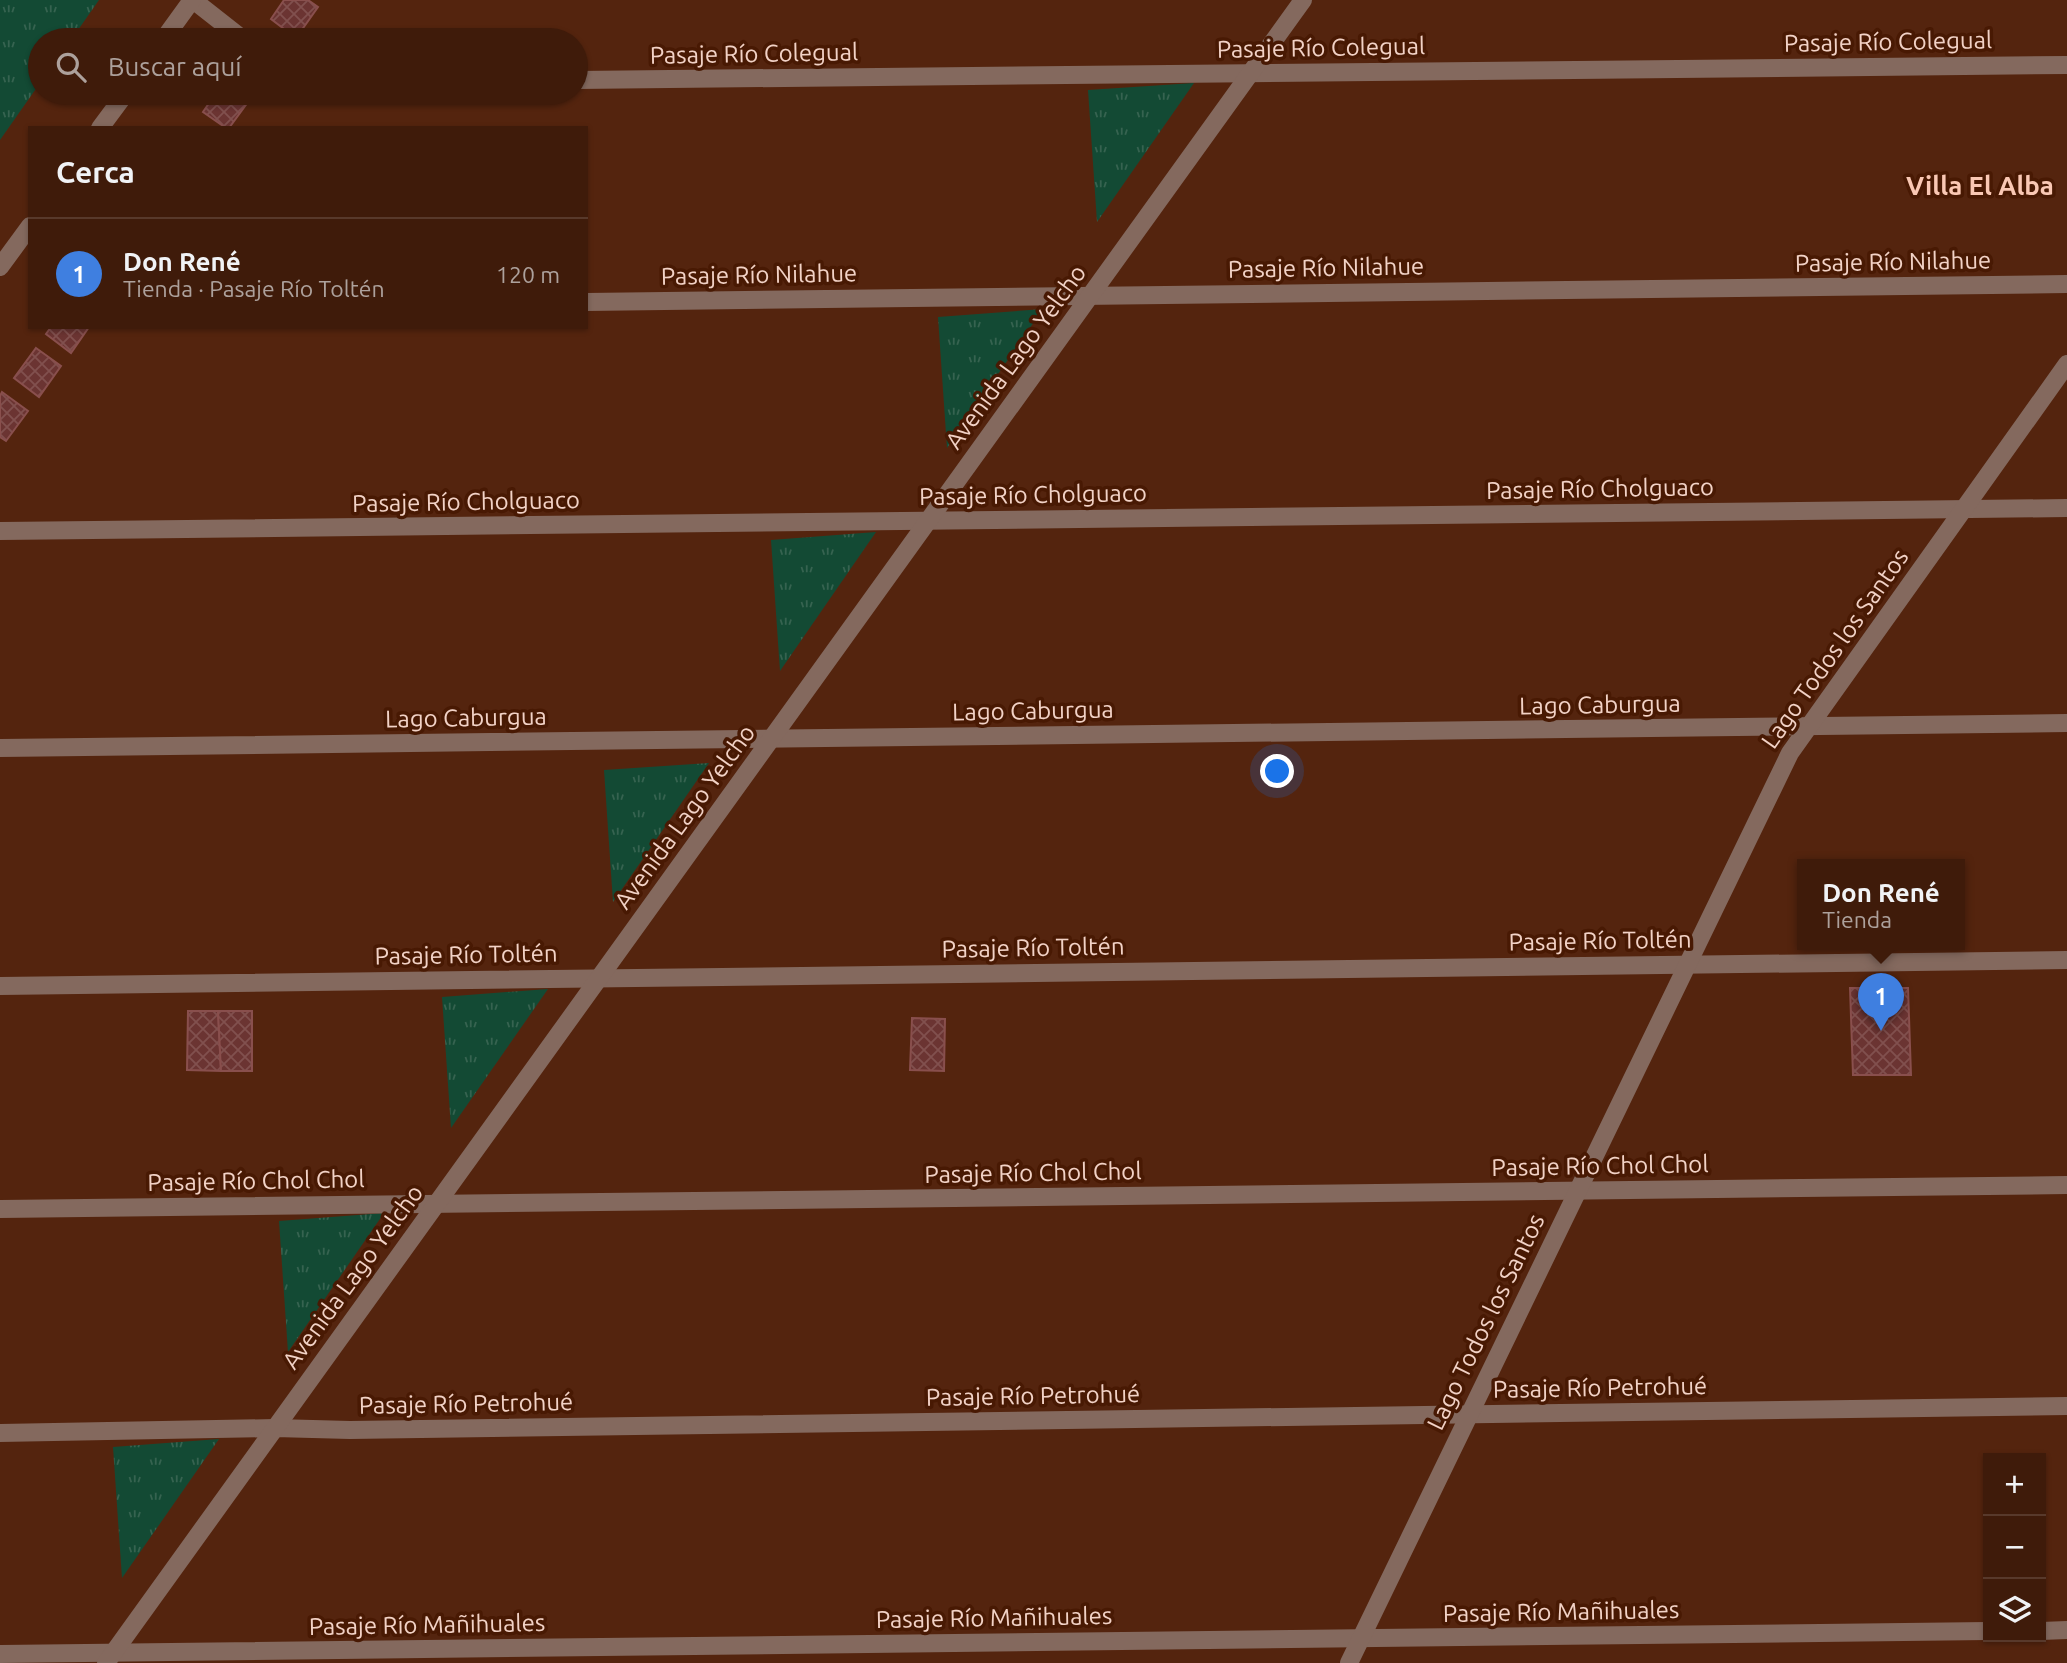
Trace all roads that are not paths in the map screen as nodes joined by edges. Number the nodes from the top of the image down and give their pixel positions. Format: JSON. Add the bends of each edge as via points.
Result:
{"nodes":[{"id":1,"x":192,"y":0,"type":"edge"},
{"id":2,"x":1303,"y":0,"type":"edge"},
{"id":3,"x":172,"y":28,"type":"edge"},
{"id":4,"x":228,"y":28,"type":"edge"},
{"id":5,"x":2067,"y":65,"type":"edge"},
{"id":6,"x":1251,"y":73,"type":"junction"},
{"id":7,"x":588,"y":80,"type":"edge"},
{"id":8,"x":117,"y":105,"type":"edge"},
{"id":9,"x":101,"y":126,"type":"edge"},
{"id":10,"x":28,"y":229,"type":"edge"},
{"id":11,"x":0,"y":267,"type":"edge"},
{"id":12,"x":2067,"y":284,"type":"edge"},
{"id":13,"x":1090,"y":296,"type":"junction"},
{"id":14,"x":588,"y":302,"type":"edge"},
{"id":15,"x":2067,"y":364,"type":"edge"},
{"id":16,"x":2067,"y":508,"type":"edge"},
{"id":17,"x":1963,"y":509,"type":"junction"},
{"id":18,"x":928,"y":521,"type":"junction"},
{"id":19,"x":0,"y":531,"type":"edge"},
{"id":20,"x":2067,"y":723,"type":"edge"},
{"id":21,"x":1807,"y":727,"type":"junction"},
{"id":22,"x":771,"y":739,"type":"junction"},
{"id":23,"x":0,"y":748,"type":"edge"},
{"id":24,"x":2067,"y":960,"type":"edge"},
{"id":25,"x":1686,"y":965,"type":"junction"},
{"id":26,"x":599,"y":978,"type":"junction"},
{"id":27,"x":0,"y":986,"type":"edge"},
{"id":28,"x":2067,"y":1185,"type":"edge"},
{"id":29,"x":1577,"y":1191,"type":"junction"},
{"id":30,"x":436,"y":1204,"type":"junction"},
{"id":31,"x":0,"y":1209,"type":"edge"},
{"id":32,"x":2067,"y":1406,"type":"edge"},
{"id":33,"x":1469,"y":1414,"type":"junction"},
{"id":34,"x":275,"y":1428,"type":"junction"},
{"id":35,"x":0,"y":1433,"type":"edge"},
{"id":36,"x":2067,"y":1630,"type":"edge"},
{"id":37,"x":1983,"y":1631,"type":"edge"},
{"id":38,"x":2046,"y":1631,"type":"edge"},
{"id":39,"x":1361,"y":1639,"type":"junction"},
{"id":40,"x":0,"y":1654,"type":"edge"},
{"id":41,"x":110,"y":1658,"type":"edge"},
{"id":42,"x":1349,"y":1663,"type":"edge"}],
"edges":[{"from":1,"to":3,"type":"street"},
{"from":1,"to":4,"type":"street"},
{"from":2,"to":6,"type":"street","name":"Avenida Lago Yelcho"},
{"from":5,"to":6,"type":"street","name":"Pasaje Río Colegual"},
{"from":6,"to":7,"type":"street","name":"Pasaje Río Colegual"},
{"from":6,"to":13,"type":"street","name":"Avenida Lago Yelcho"},
{"from":8,"to":9,"type":"street"},
{"from":10,"to":11,"type":"street"},
{"from":12,"to":13,"type":"street","name":"Pasaje Río Nilahue"},
{"from":13,"to":14,"type":"street","name":"Pasaje Río Nilahue"},
{"from":13,"to":18,"type":"street","name":"Avenida Lago Yelcho"},
{"from":15,"to":17,"type":"street","name":"Lago Todos los Santos"},
{"from":16,"to":17,"type":"street","name":"Pasaje Río Cholguaco"},
{"from":17,"to":18,"type":"street","name":"Pasaje Río Cholguaco"},
{"from":17,"to":21,"type":"street","name":"Lago Todos los Santos"},
{"from":18,"to":19,"type":"street","name":"Pasaje Río Cholguaco"},
{"from":18,"to":22,"type":"street","name":"Avenida Lago Yelcho"},
{"from":20,"to":21,"type":"street","name":"Lago Caburgua"},
{"from":21,"to":22,"type":"street","name":"Lago Caburgua"},
{"from":21,"to":25,"type":"street","name":"Lago Todos los Santos","via":[[1781,770]]},
{"from":22,"to":23,"type":"street","name":"Lago Caburgua"},
{"from":22,"to":26,"type":"street","name":"Avenida Lago Yelcho"},
{"from":24,"to":25,"type":"street","name":"Pasaje Río Toltén"},
{"from":25,"to":26,"type":"street","name":"Pasaje Río Toltén"},
{"from":25,"to":29,"type":"street","name":"Lago Todos los Santos"},
{"from":26,"to":27,"type":"street","name":"Pasaje Río Toltén"},
{"from":26,"to":30,"type":"street","name":"Avenida Lago Yelcho"},
{"from":28,"to":29,"type":"street","name":"Pasaje Río Chol Chol"},
{"from":29,"to":30,"type":"street","name":"Pasaje Río Chol Chol"},
{"from":29,"to":33,"type":"street","name":"Lago Todos los Santos"},
{"from":30,"to":31,"type":"street","name":"Pasaje Río Chol Chol"},
{"from":30,"to":34,"type":"street","name":"Avenida Lago Yelcho"},
{"from":32,"to":33,"type":"street","name":"Pasaje Río Petrohué"},
{"from":33,"to":34,"type":"street","name":"Pasaje Río Petrohué"},
{"from":33,"to":39,"type":"street","name":"Lago Todos los Santos"},
{"from":34,"to":35,"type":"street","name":"Pasaje Río Petrohué"},
{"from":34,"to":41,"type":"street","name":"Avenida Lago Yelcho"},
{"from":36,"to":38,"type":"street"},
{"from":37,"to":39,"type":"street","name":"Pasaje Río Mañihuales"},
{"from":39,"to":41,"type":"street","name":"Pasaje Río Mañihuales"},
{"from":39,"to":42,"type":"street","name":"Lago Todos los Santos"},
{"from":40,"to":41,"type":"street","name":"Pasaje Río Mañihuales"}]}
